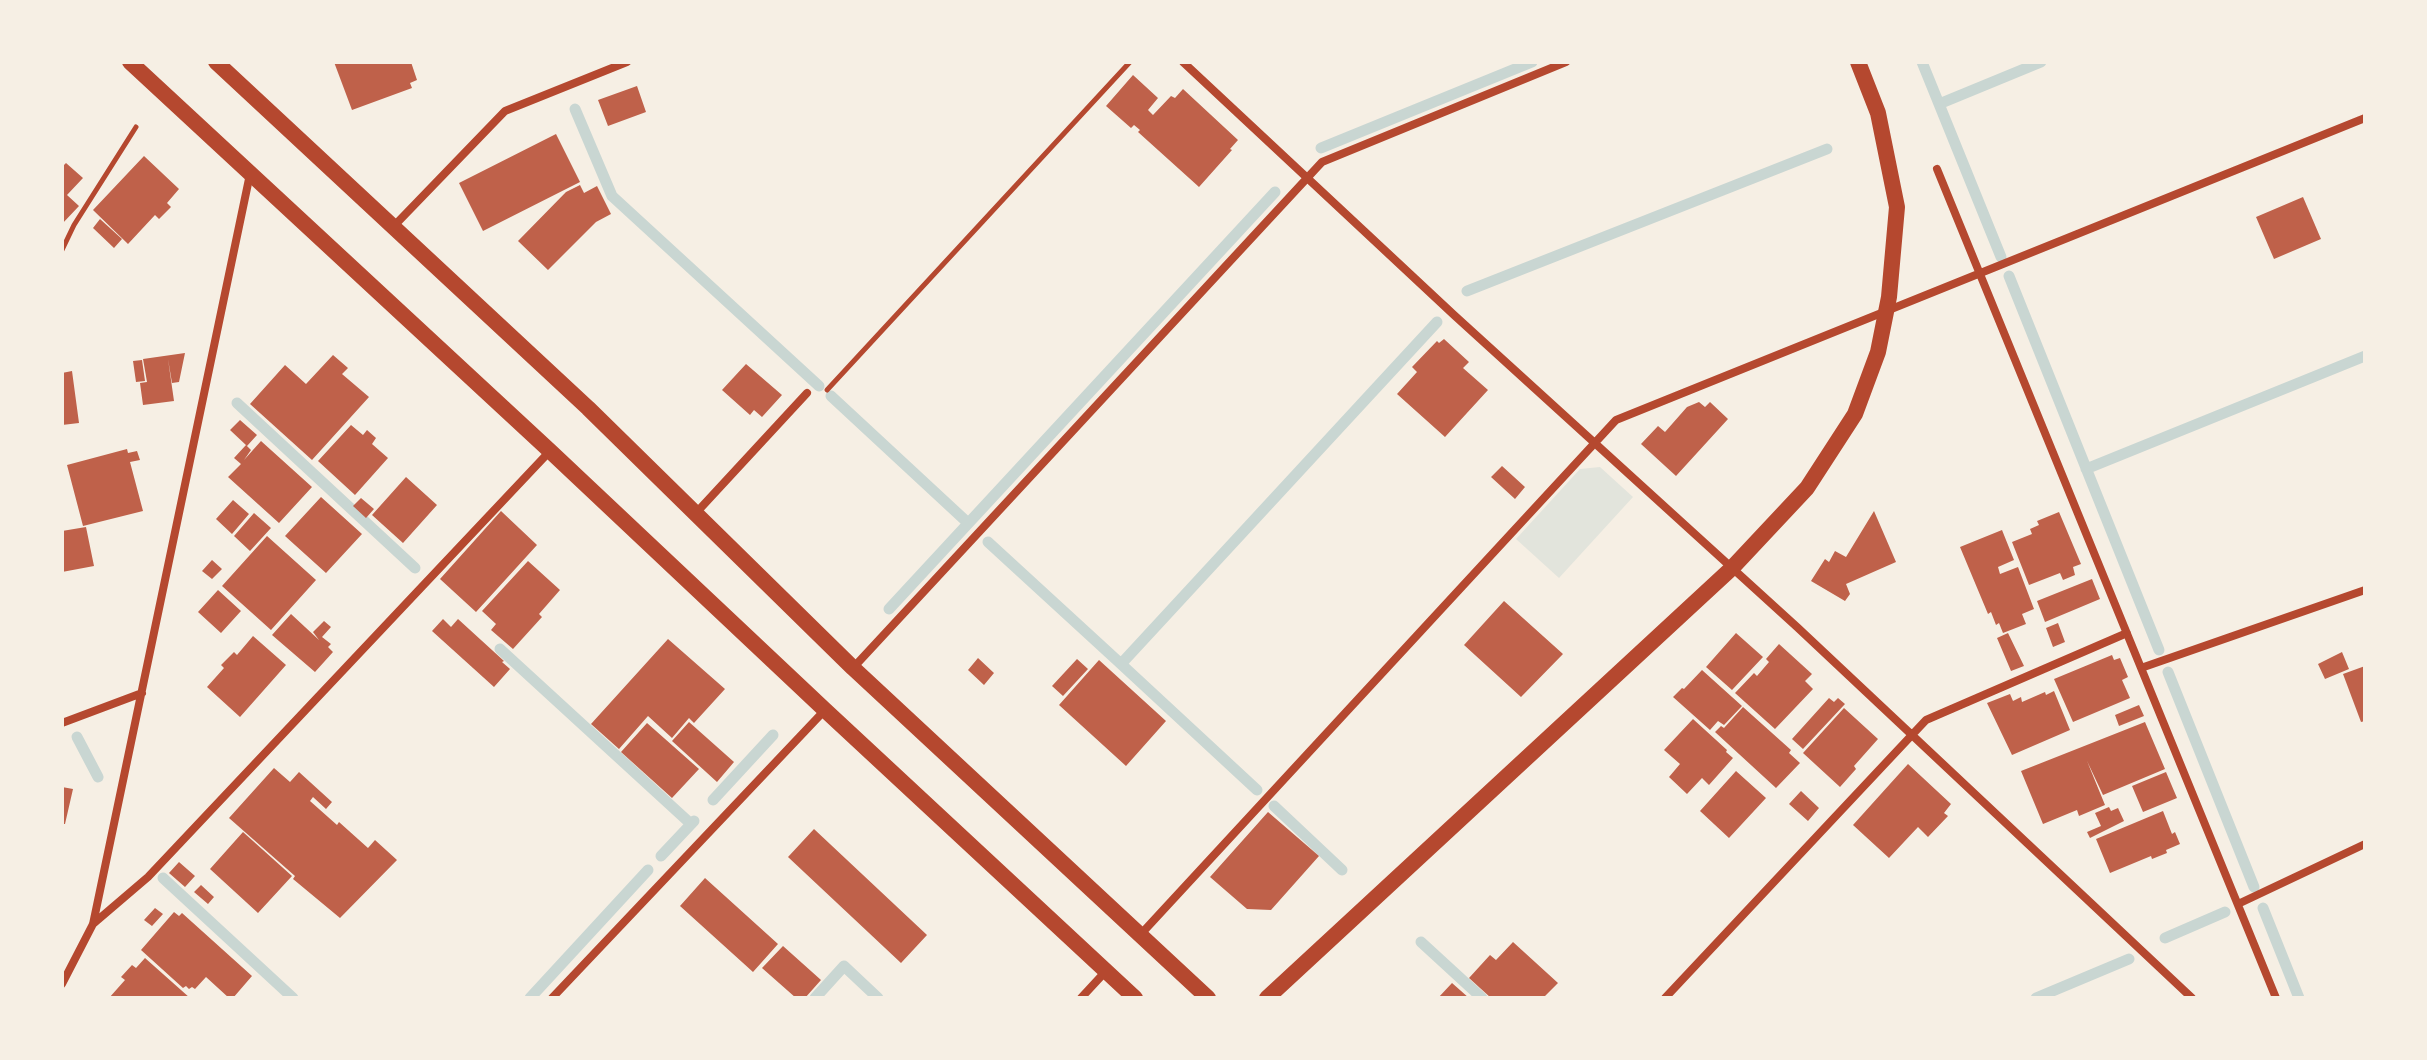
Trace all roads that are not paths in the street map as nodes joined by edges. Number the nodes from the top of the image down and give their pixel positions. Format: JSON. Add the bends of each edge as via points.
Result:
{"nodes":[{"id":1,"x":130,"y":62,"type":"edge"},
{"id":2,"x":216,"y":62,"type":"edge"},
{"id":3,"x":627,"y":62,"type":"edge"},
{"id":4,"x":1183,"y":62,"type":"edge"},
{"id":5,"x":1566,"y":62,"type":"edge"},
{"id":6,"x":1858,"y":62,"type":"edge"},
{"id":7,"x":2365,"y":118,"type":"edge"},
{"id":8,"x":1937,"y":169,"type":"dead end"},
{"id":9,"x":250,"y":174,"type":"junction"},
{"id":10,"x":1308,"y":177,"type":"junction"},
{"id":11,"x":393,"y":227,"type":"junction"},
{"id":12,"x":1981,"y":275,"type":"junction"},
{"id":13,"x":1885,"y":313,"type":"junction"},
{"id":14,"x":807,"y":393,"type":"road end"},
{"id":15,"x":1595,"y":443,"type":"junction"},
{"id":16,"x":550,"y":451,"type":"junction"},
{"id":17,"x":695,"y":513,"type":"junction"},
{"id":18,"x":1732,"y":568,"type":"junction"},
{"id":19,"x":2365,"y":590,"type":"edge"},
{"id":20,"x":2127,"y":633,"type":"junction"},
{"id":21,"x":853,"y":668,"type":"junction"},
{"id":22,"x":2141,"y":668,"type":"junction"},
{"id":23,"x":142,"y":693,"type":"junction"},
{"id":24,"x":825,"y":710,"type":"junction"},
{"id":25,"x":62,"y":723,"type":"edge"},
{"id":26,"x":1911,"y":735,"type":"junction"},
{"id":27,"x":2365,"y":844,"type":"edge"},
{"id":28,"x":2238,"y":904,"type":"junction"},
{"id":29,"x":93,"y":924,"type":"junction"},
{"id":30,"x":1141,"y":934,"type":"junction"},
{"id":31,"x":1106,"y":971,"type":"junction"},
{"id":32,"x":62,"y":984,"type":"edge"},
{"id":33,"x":552,"y":998,"type":"edge"},
{"id":34,"x":1081,"y":998,"type":"edge"},
{"id":35,"x":1135,"y":998,"type":"edge"},
{"id":36,"x":1208,"y":998,"type":"edge"},
{"id":37,"x":1267,"y":998,"type":"edge"},
{"id":38,"x":1665,"y":998,"type":"edge"},
{"id":39,"x":2192,"y":998,"type":"edge"},
{"id":40,"x":2276,"y":998,"type":"edge"}],
"edges":[{"from":1,"to":9,"type":"main road"},
{"from":2,"to":11,"type":"main road"},
{"from":3,"to":11,"type":"street","via":[[505,111]]},
{"from":4,"to":10,"type":"street"},
{"from":5,"to":10,"type":"street","via":[[1322,162]]},
{"from":6,"to":13,"type":"main road","via":[[1878,113],[1897,207]]},
{"from":7,"to":12,"type":"street"},
{"from":8,"to":12,"type":"street"},
{"from":9,"to":16,"type":"main road"},
{"from":9,"to":23,"type":"street"},
{"from":10,"to":15,"type":"street"},
{"from":10,"to":21,"type":"street"},
{"from":11,"to":17,"type":"main road"},
{"from":12,"to":13,"type":"street"},
{"from":12,"to":20,"type":"street"},
{"from":13,"to":15,"type":"street","via":[[1616,420]]},
{"from":13,"to":18,"type":"main road","via":[[1878,352],[1855,414],[1807,488]]},
{"from":14,"to":17,"type":"street"},
{"from":15,"to":18,"type":"street"},
{"from":15,"to":30,"type":"street"},
{"from":16,"to":24,"type":"main road"},
{"from":16,"to":29,"type":"street","via":[[148,877]]},
{"from":17,"to":21,"type":"main road"},
{"from":18,"to":26,"type":"street"},
{"from":18,"to":37,"type":"main road"},
{"from":19,"to":22,"type":"street"},
{"from":20,"to":22,"type":"street"},
{"from":20,"to":26,"type":"street","via":[[1926,720]]},
{"from":21,"to":30,"type":"main road"},
{"from":22,"to":28,"type":"street"},
{"from":23,"to":25,"type":"street"},
{"from":23,"to":29,"type":"street"},
{"from":24,"to":31,"type":"main road"},
{"from":24,"to":33,"type":"street"},
{"from":26,"to":38,"type":"street"},
{"from":26,"to":39,"type":"street"},
{"from":27,"to":28,"type":"street"},
{"from":28,"to":40,"type":"street"},
{"from":29,"to":32,"type":"street"},
{"from":30,"to":36,"type":"main road"},
{"from":31,"to":34,"type":"street"},
{"from":31,"to":35,"type":"main road"}]}
